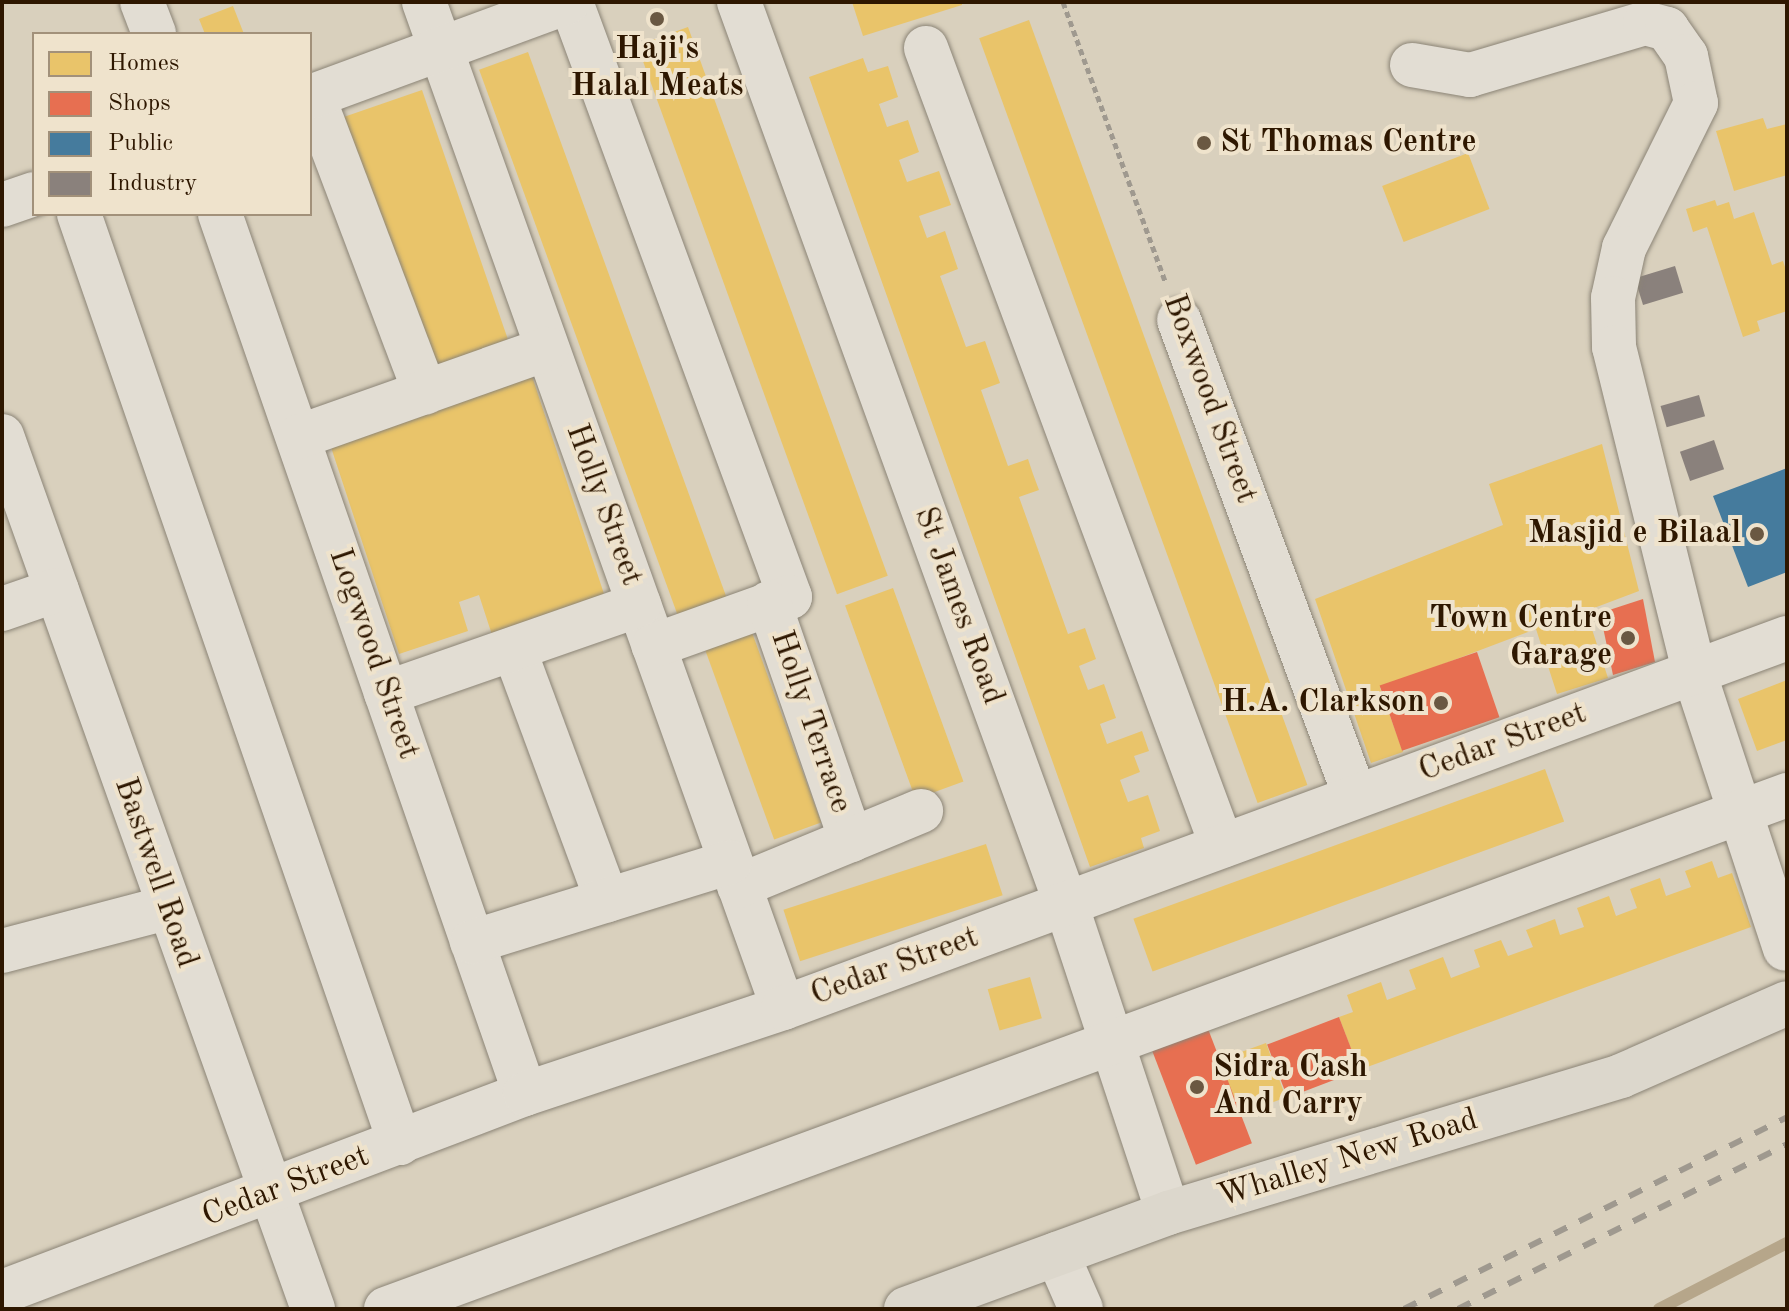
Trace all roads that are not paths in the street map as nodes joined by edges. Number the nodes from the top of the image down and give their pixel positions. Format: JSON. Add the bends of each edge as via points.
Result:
{"nodes":[{"id":1,"x":142,"y":2,"type":"edge"},
{"id":2,"x":424,"y":2,"type":"edge"},
{"id":3,"x":569,"y":2,"type":"edge"},
{"id":4,"x":739,"y":2,"type":"edge"},
{"id":5,"x":153,"y":32,"type":"edge"},
{"id":6,"x":440,"y":48,"type":"junction"},
{"id":7,"x":926,"y":48,"type":"dead end"},
{"id":8,"x":1412,"y":65,"type":"dead end"},
{"id":9,"x":312,"y":96,"type":"edge"},
{"id":10,"x":312,"y":99,"type":"edge"},
{"id":11,"x":32,"y":195,"type":"edge"},
{"id":12,"x":2,"y":205,"type":"edge"},
{"id":13,"x":80,"y":216,"type":"edge"},
{"id":14,"x":221,"y":216,"type":"edge"},
{"id":15,"x":1179,"y":320,"type":"road end"},
{"id":16,"x":547,"y":349,"type":"junction"},
{"id":17,"x":425,"y":393,"type":"junction"},
{"id":18,"x":2,"y":436,"type":"edge"},
{"id":19,"x":298,"y":437,"type":"junction"},
{"id":20,"x":57,"y":590,"type":"junction"},
{"id":21,"x":769,"y":603,"type":"junction"},
{"id":22,"x":639,"y":605,"type":"junction"},
{"id":23,"x":2,"y":609,"type":"edge"},
{"id":24,"x":1787,"y":638,"type":"edge"},
{"id":25,"x":653,"y":646,"type":"junction"},
{"id":26,"x":514,"y":649,"type":"junction"},
{"id":27,"x":1695,"y":675,"type":"junction"},
{"id":28,"x":386,"y":693,"type":"junction"},
{"id":29,"x":1787,"y":795,"type":"edge"},
{"id":30,"x":1355,"y":796,"type":"junction"},
{"id":31,"x":921,"y":811,"type":"dead end"},
{"id":32,"x":1740,"y":813,"type":"junction"},
{"id":33,"x":851,"y":840,"type":"junction"},
{"id":34,"x":1222,"y":846,"type":"junction"},
{"id":35,"x":735,"y":874,"type":"junction"},
{"id":36,"x":607,"y":900,"type":"junction"},
{"id":37,"x":1066,"y":904,"type":"junction"},
{"id":38,"x":166,"y":908,"type":"junction"},
{"id":39,"x":472,"y":942,"type":"junction"},
{"id":40,"x":1785,"y":949,"type":"dead end"},
{"id":41,"x":2,"y":951,"type":"edge"},
{"id":42,"x":1787,"y":1003,"type":"edge"},
{"id":43,"x":783,"y":1008,"type":"junction"},
{"id":44,"x":1112,"y":1044,"type":"junction"},
{"id":45,"x":525,"y":1094,"type":"junction"},
{"id":46,"x":400,"y":1143,"type":"junction"},
{"id":47,"x":267,"y":1195,"type":"junction"},
{"id":48,"x":1168,"y":1213,"type":"junction"},
{"id":49,"x":1057,"y":1254,"type":"junction"},
{"id":50,"x":2,"y":1292,"type":"edge"},
{"id":51,"x":313,"y":1309,"type":"edge"},
{"id":52,"x":386,"y":1309,"type":"edge"},
{"id":53,"x":906,"y":1309,"type":"edge"},
{"id":54,"x":1081,"y":1309,"type":"edge"}],
"edges":[{"from":1,"to":5,"type":"street"},
{"from":2,"to":6,"type":"street","name":"Holly Street"},
{"from":3,"to":6,"type":"street"},
{"from":3,"to":21,"type":"street","via":[[790,597]]},
{"from":4,"to":37,"type":"street","name":"St James Road"},
{"from":6,"to":9,"type":"street"},
{"from":6,"to":16,"type":"street","name":"Holly Street"},
{"from":7,"to":34,"type":"street"},
{"from":8,"to":27,"type":"street","via":[[1470,75],[1645,23],[1667,29],[1686,56],[1696,103],[1624,248],[1613,298],[1614,347]]},
{"from":10,"to":17,"type":"street"},
{"from":11,"to":12,"type":"street"},
{"from":13,"to":46,"type":"street"},
{"from":14,"to":19,"type":"street","name":"Logwood Street"},
{"from":15,"to":30,"type":"street","name":"Boxwood Street"},
{"from":16,"to":17,"type":"street"},
{"from":16,"to":22,"type":"street","name":"Holly Street"},
{"from":17,"to":19,"type":"street"},
{"from":18,"to":20,"type":"street","name":"Bastwell Road"},
{"from":19,"to":28,"type":"street","name":"Logwood Street"},
{"from":20,"to":23,"type":"street"},
{"from":20,"to":38,"type":"street","name":"Bastwell Road"},
{"from":21,"to":25,"type":"street"},
{"from":21,"to":33,"type":"street","name":"Holly Terrace"},
{"from":22,"to":25,"type":"street","name":"Holly Street"},
{"from":22,"to":26,"type":"street"},
{"from":24,"to":27,"type":"street","name":"Cedar Street"},
{"from":25,"to":35,"type":"street","name":"Holly Street"},
{"from":26,"to":28,"type":"street"},
{"from":26,"to":36,"type":"street"},
{"from":27,"to":30,"type":"street","name":"Cedar Street"},
{"from":27,"to":32,"type":"street"},
{"from":28,"to":39,"type":"street","name":"Logwood Street"},
{"from":29,"to":32,"type":"street"},
{"from":30,"to":34,"type":"street","name":"Cedar Street"},
{"from":31,"to":33,"type":"street","name":"Holly Terrace"},
{"from":32,"to":40,"type":"street"},
{"from":32,"to":44,"type":"street"},
{"from":33,"to":35,"type":"street","name":"Holly Terrace"},
{"from":34,"to":37,"type":"street","name":"Cedar Street"},
{"from":35,"to":36,"type":"street","name":"Holly Terrace"},
{"from":35,"to":43,"type":"street","name":"Holly Street"},
{"from":36,"to":39,"type":"street","name":"Holly Terrace"},
{"from":37,"to":43,"type":"street","name":"Cedar Street"},
{"from":37,"to":44,"type":"street","name":"St James Road"},
{"from":38,"to":41,"type":"street"},
{"from":38,"to":47,"type":"street","name":"Bastwell Road"},
{"from":39,"to":45,"type":"street","name":"Logwood Street"},
{"from":42,"to":48,"type":"highway","name":"Whalley New Road","via":[[1621,1076]]},
{"from":43,"to":45,"type":"street","name":"Cedar Street"},
{"from":44,"to":48,"type":"street","name":"St James Road"},
{"from":44,"to":52,"type":"street"},
{"from":45,"to":46,"type":"street","name":"Cedar Street"},
{"from":46,"to":47,"type":"street","name":"Cedar Street"},
{"from":47,"to":50,"type":"street","name":"Cedar Street"},
{"from":47,"to":51,"type":"street","name":"Bastwell Road"},
{"from":48,"to":49,"type":"highway","name":"Whalley New Road"},
{"from":49,"to":53,"type":"highway","name":"Whalley New Road"},
{"from":49,"to":54,"type":"street"}]}
